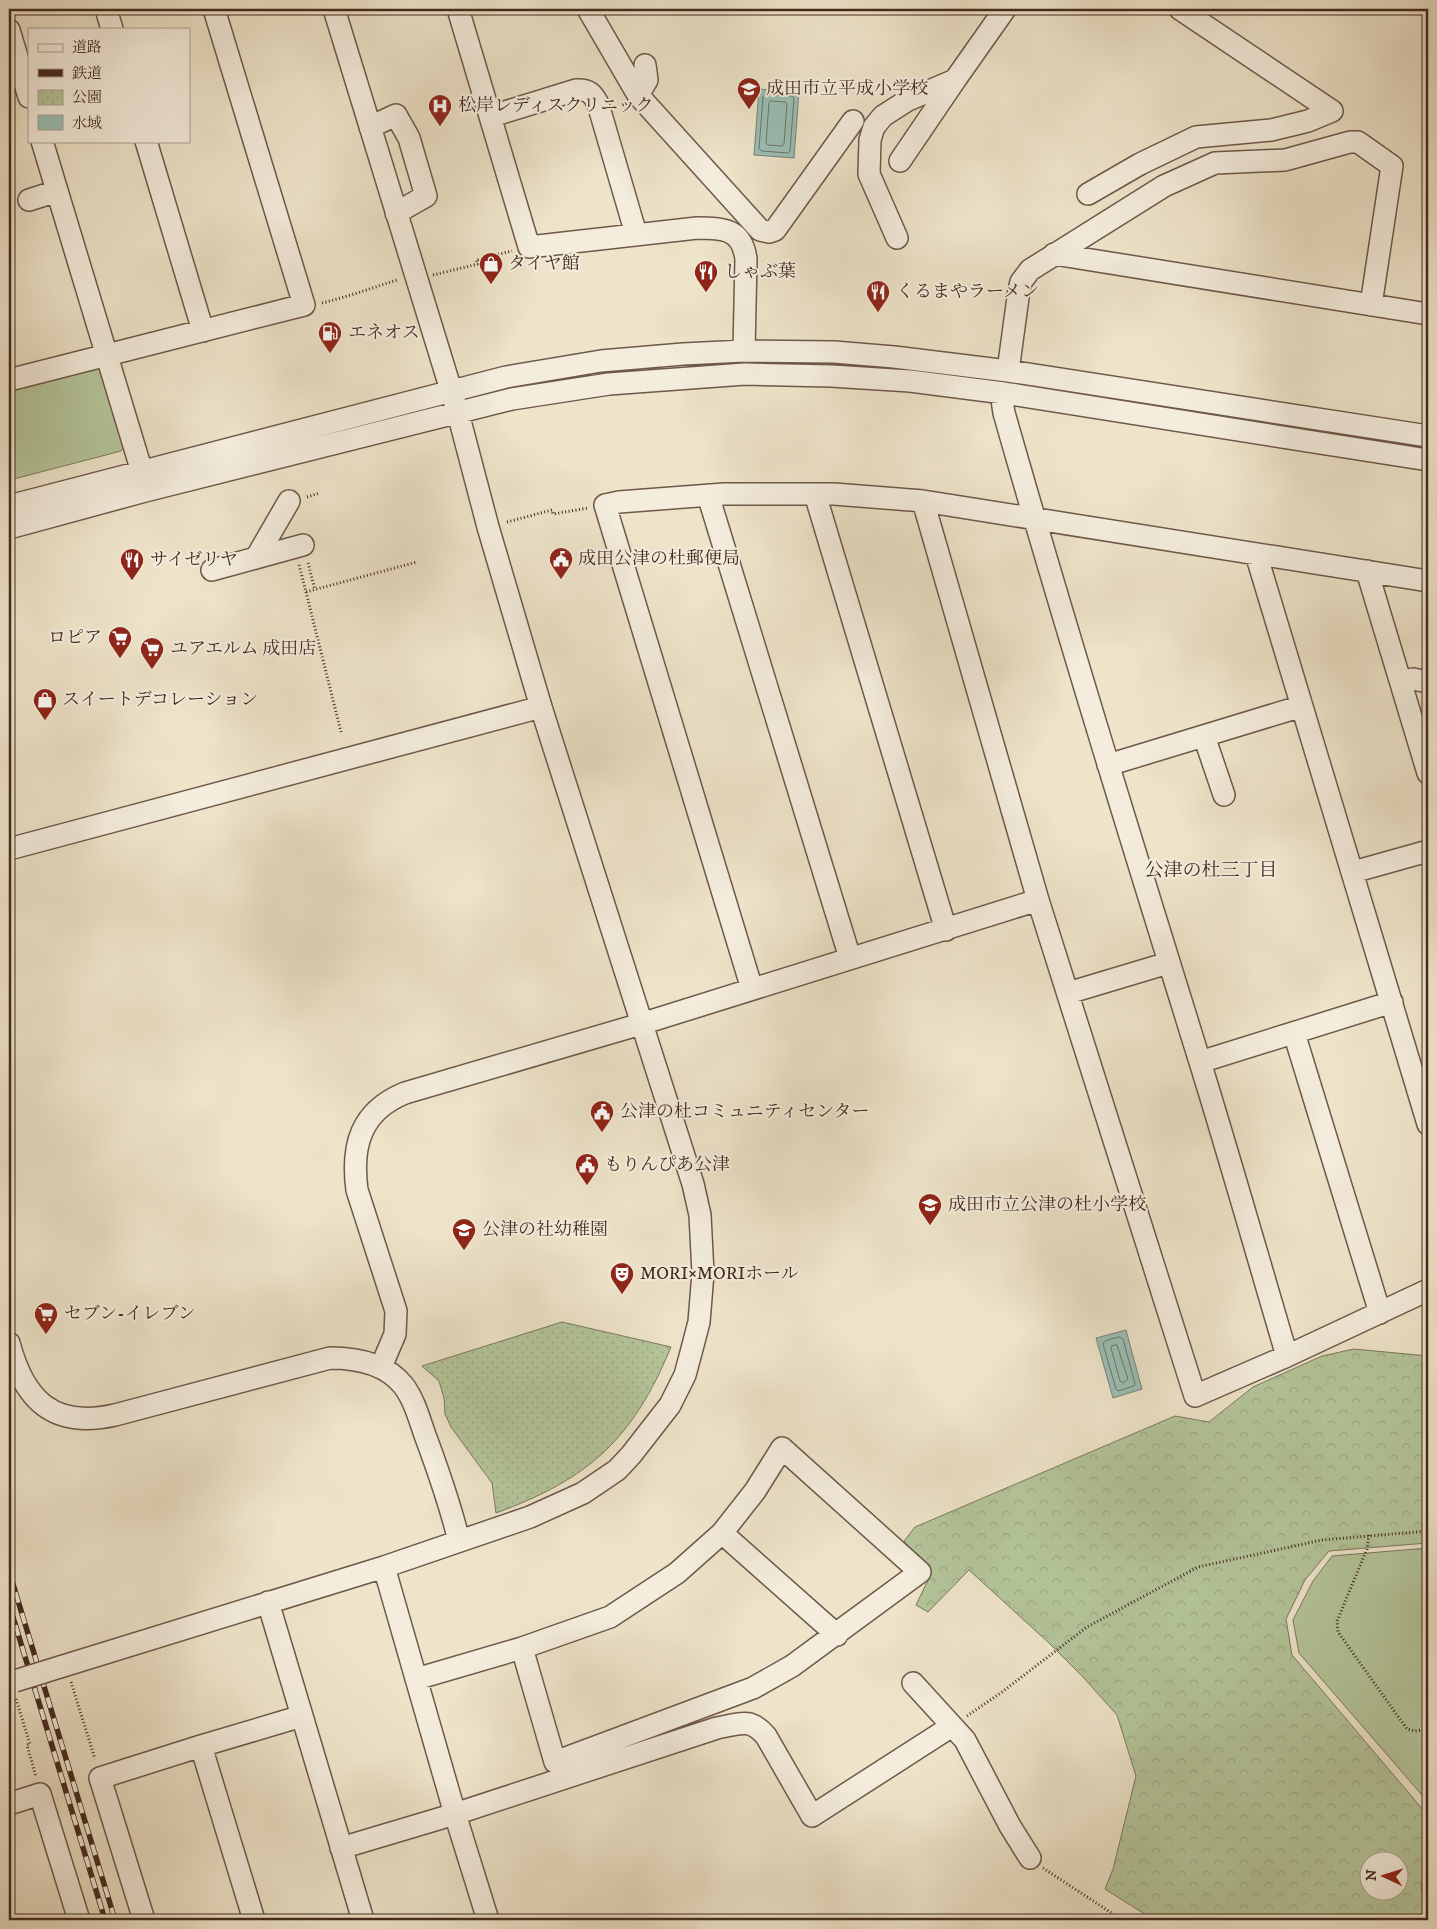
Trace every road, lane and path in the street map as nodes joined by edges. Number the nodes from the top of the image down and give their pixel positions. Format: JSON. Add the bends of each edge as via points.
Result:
{"nodes":[{"id":1,"x":106,"y":9,"type":"edge"},
{"id":2,"x":214,"y":9,"type":"edge"},
{"id":3,"x":334,"y":9,"type":"edge"},
{"id":4,"x":458,"y":9,"type":"edge"},
{"id":5,"x":588,"y":9,"type":"edge"},
{"id":6,"x":1005,"y":9,"type":"edge"},
{"id":7,"x":1180,"y":9,"type":"edge"},
{"id":8,"x":112,"y":28,"type":"edge"},
{"id":9,"x":9,"y":30,"type":"edge"},
{"id":10,"x":645,"y":64,"type":"dead end"},
{"id":11,"x":956,"y":80,"type":"junction"},
{"id":12,"x":28,"y":94,"type":"edge"},
{"id":13,"x":638,"y":96,"type":"junction"},
{"id":14,"x":492,"y":116,"type":"junction"},
{"id":15,"x":853,"y":121,"type":"dead end"},
{"id":16,"x":370,"y":127,"type":"junction"},
{"id":17,"x":42,"y":142,"type":"edge"},
{"id":18,"x":146,"y":142,"type":"edge"},
{"id":19,"x":900,"y":161,"type":"dead end"},
{"id":20,"x":57,"y":191,"type":"junction"},
{"id":21,"x":1088,"y":194,"type":"dead end"},
{"id":22,"x":30,"y":200,"type":"dead end"},
{"id":23,"x":396,"y":213,"type":"junction"},
{"id":24,"x":760,"y":230,"type":"junction"},
{"id":25,"x":636,"y":234,"type":"junction"},
{"id":26,"x":897,"y":238,"type":"dead end"},
{"id":27,"x":529,"y":246,"type":"junction"},
{"id":28,"x":743,"y":246,"type":"junction"},
{"id":29,"x":1054,"y":254,"type":"junction"},
{"id":30,"x":432,"y":275,"type":"dead end"},
{"id":31,"x":397,"y":280,"type":"dead end"},
{"id":32,"x":304,"y":304,"type":"junction"},
{"id":33,"x":1370,"y":305,"type":"junction"},
{"id":34,"x":1428,"y":314,"type":"edge"},
{"id":35,"x":203,"y":331,"type":"junction"},
{"id":36,"x":744,"y":352,"type":"junction"},
{"id":37,"x":106,"y":354,"type":"junction"},
{"id":38,"x":1008,"y":371,"type":"junction"},
{"id":39,"x":9,"y":380,"type":"edge"},
{"id":40,"x":451,"y":391,"type":"junction"},
{"id":41,"x":1004,"y":393,"type":"junction"},
{"id":42,"x":458,"y":414,"type":"junction"},
{"id":43,"x":1428,"y":436,"type":"edge"},
{"id":44,"x":1428,"y":460,"type":"edge"},
{"id":45,"x":142,"y":472,"type":"junction"},
{"id":46,"x":815,"y":494,"type":"junction"},
{"id":47,"x":708,"y":495,"type":"junction"},
{"id":48,"x":289,"y":501,"type":"dead end"},
{"id":49,"x":923,"y":501,"type":"junction"},
{"id":50,"x":605,"y":505,"type":"junction"},
{"id":51,"x":9,"y":506,"type":"edge"},
{"id":52,"x":1034,"y":518,"type":"junction"},
{"id":53,"x":507,"y":522,"type":"dead end"},
{"id":54,"x":9,"y":528,"type":"edge"},
{"id":55,"x":1256,"y":554,"type":"junction"},
{"id":56,"x":301,"y":555,"type":"joint"},
{"id":57,"x":256,"y":558,"type":"junction"},
{"id":58,"x":417,"y":562,"type":"dead end"},
{"id":59,"x":212,"y":570,"type":"dead end"},
{"id":60,"x":1367,"y":571,"type":"junction"},
{"id":61,"x":1428,"y":581,"type":"edge"},
{"id":62,"x":314,"y":584,"type":"dead end"},
{"id":63,"x":315,"y":590,"type":"junction"},
{"id":64,"x":306,"y":592,"type":"junction"},
{"id":65,"x":1402,"y":682,"type":"junction"},
{"id":66,"x":1428,"y":682,"type":"edge"},
{"id":67,"x":1302,"y":706,"type":"junction"},
{"id":68,"x":541,"y":707,"type":"junction"},
{"id":69,"x":341,"y":732,"type":"dead end"},
{"id":70,"x":1204,"y":736,"type":"junction"},
{"id":71,"x":1108,"y":765,"type":"junction"},
{"id":72,"x":1428,"y":772,"type":"edge"},
{"id":73,"x":1224,"y":795,"type":"dead end"},
{"id":74,"x":9,"y":849,"type":"edge"},
{"id":75,"x":1428,"y":851,"type":"edge"},
{"id":76,"x":1353,"y":872,"type":"junction"},
{"id":77,"x":1038,"y":900,"type":"junction"},
{"id":78,"x":946,"y":930,"type":"junction"},
{"id":79,"x":850,"y":958,"type":"junction"},
{"id":80,"x":1168,"y":963,"type":"junction"},
{"id":81,"x":752,"y":989,"type":"junction"},
{"id":82,"x":1068,"y":993,"type":"junction"},
{"id":83,"x":1392,"y":1002,"type":"junction"},
{"id":84,"x":641,"y":1024,"type":"junction"},
{"id":85,"x":1294,"y":1033,"type":"junction"},
{"id":86,"x":1200,"y":1062,"type":"junction"},
{"id":87,"x":1428,"y":1124,"type":"edge"},
{"id":88,"x":1428,"y":1290,"type":"edge"},
{"id":89,"x":1380,"y":1313,"type":"junction"},
{"id":90,"x":9,"y":1343,"type":"edge"},
{"id":91,"x":1287,"y":1356,"type":"junction"},
{"id":92,"x":381,"y":1367,"type":"junction"},
{"id":93,"x":1428,"y":1531,"type":"edge"},
{"id":94,"x":722,"y":1533,"type":"junction"},
{"id":95,"x":1369,"y":1535,"type":"junction"},
{"id":96,"x":459,"y":1541,"type":"junction"},
{"id":97,"x":384,"y":1567,"type":"junction"},
{"id":98,"x":268,"y":1602,"type":"junction"},
{"id":99,"x":837,"y":1634,"type":"junction"},
{"id":100,"x":522,"y":1648,"type":"junction"},
{"id":101,"x":63,"y":1666,"type":"junction"},
{"id":102,"x":416,"y":1679,"type":"junction"},
{"id":103,"x":913,"y":1683,"type":"dead end"},
{"id":104,"x":13,"y":1687,"type":"edge"},
{"id":105,"x":302,"y":1716,"type":"junction"},
{"id":106,"x":952,"y":1726,"type":"junction"},
{"id":107,"x":1428,"y":1729,"type":"edge"},
{"id":108,"x":201,"y":1746,"type":"junction"},
{"id":109,"x":100,"y":1778,"type":"junction"},
{"id":110,"x":40,"y":1794,"type":"junction"},
{"id":111,"x":9,"y":1804,"type":"edge"},
{"id":112,"x":455,"y":1814,"type":"junction"},
{"id":113,"x":341,"y":1848,"type":"junction"},
{"id":114,"x":1030,"y":1858,"type":"joint"},
{"id":115,"x":79,"y":1920,"type":"edge"},
{"id":116,"x":144,"y":1920,"type":"edge"},
{"id":117,"x":254,"y":1920,"type":"edge"},
{"id":118,"x":363,"y":1920,"type":"edge"},
{"id":119,"x":488,"y":1920,"type":"edge"},
{"id":120,"x":1122,"y":1920,"type":"edge"}],
"edges":[{"from":1,"to":8,"type":"street"},
{"from":2,"to":32,"type":"street"},
{"from":3,"to":16,"type":"street"},
{"from":4,"to":14,"type":"street"},
{"from":5,"to":13,"type":"street"},
{"from":6,"to":11,"type":"street"},
{"from":7,"to":21,"type":"street","via":[[1332,111],[1271,130],[1196,137]]},
{"from":9,"to":12,"type":"street"},
{"from":10,"to":13,"type":"street","via":[[647,80]]},
{"from":11,"to":19,"type":"street"},
{"from":11,"to":26,"type":"street","via":[[908,100],[874,126],[870,140],[869,174]]},
{"from":13,"to":24,"type":"street"},
{"from":14,"to":25,"type":"street","via":[[576,90],[585,89],[593,94]]},
{"from":14,"to":27,"type":"street"},
{"from":15,"to":24,"type":"street","via":[[775,230]]},
{"from":16,"to":23,"type":"street"},
{"from":16,"to":23,"type":"street","via":[[396,115],[409,138],[426,196]]},
{"from":17,"to":20,"type":"street"},
{"from":18,"to":35,"type":"street"},
{"from":20,"to":22,"type":"street"},
{"from":20,"to":37,"type":"street"},
{"from":23,"to":40,"type":"street"},
{"from":24,"to":28,"type":"street"},
{"from":25,"to":27,"type":"street"},
{"from":25,"to":28,"type":"street","via":[[719,228],[731,231]]},
{"from":27,"to":30,"type":"path","via":[[476,260],[478,264]]},
{"from":28,"to":36,"type":"street","via":[[746,259]]},
{"from":29,"to":33,"type":"street"},
{"from":29,"to":33,"type":"street","via":[[1164,186],[1216,164],[1285,160],[1358,142],[1392,166]]},
{"from":29,"to":38,"type":"street","via":[[1030,270],[1020,282]]},
{"from":31,"to":32,"type":"path","via":[[344,298],[312,306]]},
{"from":32,"to":35,"type":"street"},
{"from":33,"to":34,"type":"street"},
{"from":35,"to":37,"type":"street"},
{"from":36,"to":38,"type":"street","via":[[860,354]]},
{"from":36,"to":40,"type":"street","via":[[601,361],[506,377]]},
{"from":37,"to":39,"type":"street"},
{"from":37,"to":45,"type":"street"},
{"from":38,"to":43,"type":"street"},
{"from":40,"to":42,"type":"street"},
{"from":40,"to":45,"type":"street"},
{"from":41,"to":42,"type":"street","via":[[910,381],[745,374],[609,384],[512,399]]},
{"from":41,"to":44,"type":"street"},
{"from":41,"to":52,"type":"street","via":[[1004,413]]},
{"from":42,"to":54,"type":"street"},
{"from":42,"to":68,"type":"street"},
{"from":45,"to":51,"type":"street"},
{"from":46,"to":47,"type":"street"},
{"from":46,"to":49,"type":"street"},
{"from":46,"to":78,"type":"street"},
{"from":47,"to":50,"type":"street"},
{"from":47,"to":79,"type":"street"},
{"from":48,"to":57,"type":"street"},
{"from":49,"to":52,"type":"street"},
{"from":49,"to":77,"type":"street"},
{"from":50,"to":53,"type":"path","via":[[553,514],[552,510]]},
{"from":50,"to":81,"type":"street"},
{"from":52,"to":55,"type":"street"},
{"from":52,"to":71,"type":"street"},
{"from":55,"to":60,"type":"street"},
{"from":55,"to":67,"type":"street"},
{"from":56,"to":57,"type":"street"},
{"from":56,"to":64,"type":"path"},
{"from":57,"to":59,"type":"street"},
{"from":58,"to":63,"type":"path"},
{"from":60,"to":61,"type":"street"},
{"from":60,"to":65,"type":"street"},
{"from":62,"to":63,"type":"path"},
{"from":63,"to":64,"type":"path"},
{"from":64,"to":69,"type":"path"},
{"from":65,"to":66,"type":"street","via":[[1413,679]]},
{"from":65,"to":72,"type":"street"},
{"from":67,"to":70,"type":"street"},
{"from":67,"to":76,"type":"street"},
{"from":68,"to":74,"type":"street"},
{"from":68,"to":84,"type":"street"},
{"from":70,"to":71,"type":"street"},
{"from":70,"to":73,"type":"street"},
{"from":71,"to":80,"type":"street"},
{"from":75,"to":76,"type":"street"},
{"from":76,"to":83,"type":"street"},
{"from":77,"to":78,"type":"street"},
{"from":77,"to":82,"type":"street"},
{"from":78,"to":79,"type":"street"},
{"from":79,"to":81,"type":"street"},
{"from":80,"to":82,"type":"street"},
{"from":80,"to":86,"type":"street"},
{"from":81,"to":84,"type":"street"},
{"from":82,"to":91,"type":"street","via":[[1194,1396]]},
{"from":83,"to":85,"type":"street"},
{"from":83,"to":87,"type":"street"},
{"from":84,"to":92,"type":"street","via":[[406,1093],[389,1100],[376,1111],[365,1126],[354,1169],[357,1190],[396,1311],[396,1334]]},
{"from":84,"to":96,"type":"street","via":[[700,1215],[702,1294],[699,1322],[684,1375],[670,1406],[649,1434],[605,1478],[556,1506]]},
{"from":85,"to":86,"type":"street"},
{"from":85,"to":89,"type":"street"},
{"from":86,"to":91,"type":"street"},
{"from":88,"to":89,"type":"street"},
{"from":89,"to":91,"type":"street"},
{"from":90,"to":92,"type":"street","via":[[17,1368],[31,1392],[58,1414],[77,1418],[115,1415],[330,1358],[362,1360]]},
{"from":92,"to":96,"type":"street","via":[[403,1385],[413,1404],[449,1500]]},
{"from":93,"to":95,"type":"path"},
{"from":94,"to":99,"type":"street"},
{"from":94,"to":99,"type":"street","via":[[755,1492],[782,1448],[920,1572]]},
{"from":94,"to":100,"type":"street","via":[[677,1573],[610,1616]]},
{"from":95,"to":106,"type":"path","via":[[1322,1540],[1198,1567],[1087,1627]]},
{"from":95,"to":107,"type":"path","via":[[1367,1549],[1337,1621],[1338,1632],[1406,1729]]},
{"from":96,"to":97,"type":"street"},
{"from":97,"to":98,"type":"street"},
{"from":97,"to":102,"type":"street"},
{"from":98,"to":101,"type":"street"},
{"from":98,"to":105,"type":"street"},
{"from":99,"to":100,"type":"street","via":[[792,1666],[753,1688],[555,1762]]},
{"from":100,"to":102,"type":"street"},
{"from":101,"to":104,"type":"street","bridge":true},
{"from":101,"to":109,"type":"path"},
{"from":102,"to":112,"type":"street"},
{"from":103,"to":106,"type":"street"},
{"from":104,"to":110,"type":"path","via":[[30,1744],[27,1745]]},
{"from":105,"to":108,"type":"street"},
{"from":105,"to":113,"type":"street"},
{"from":106,"to":112,"type":"street","via":[[812,1816],[766,1736],[758,1727],[748,1723],[717,1728]]},
{"from":106,"to":114,"type":"street","via":[[965,1740]]},
{"from":108,"to":109,"type":"street"},
{"from":108,"to":117,"type":"street"},
{"from":109,"to":116,"type":"street"},
{"from":110,"to":111,"type":"street"},
{"from":110,"to":115,"type":"street"},
{"from":112,"to":113,"type":"street"},
{"from":112,"to":119,"type":"street"},
{"from":113,"to":118,"type":"street"},
{"from":114,"to":120,"type":"path"}]}
